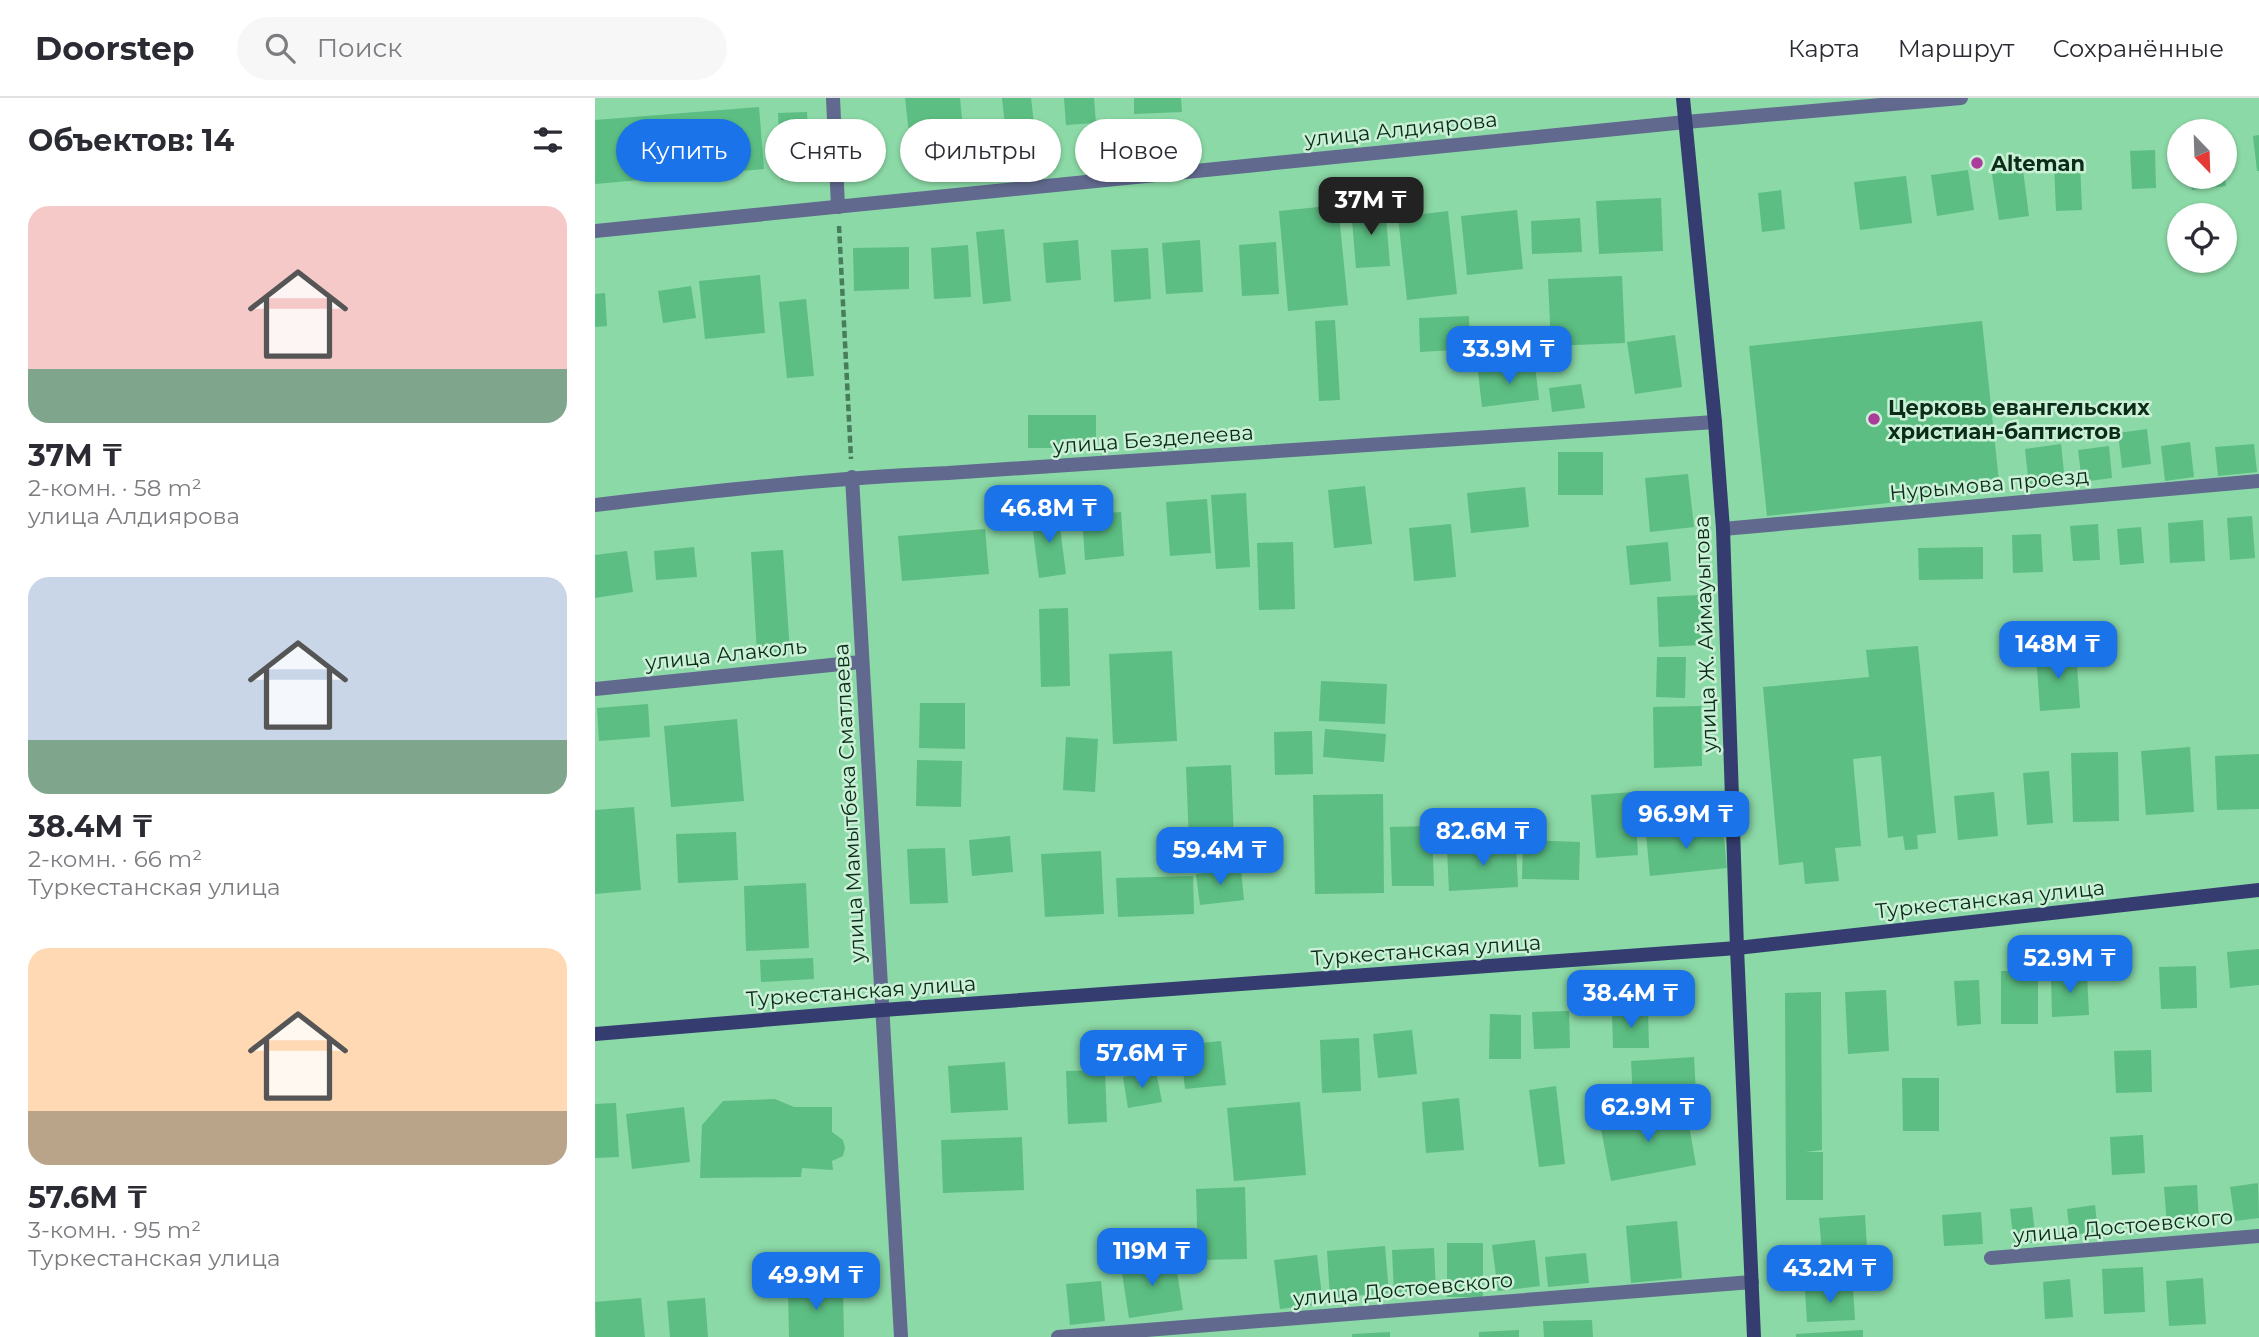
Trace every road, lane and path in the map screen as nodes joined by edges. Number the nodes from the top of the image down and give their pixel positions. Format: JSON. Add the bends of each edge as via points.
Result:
{"nodes":[{"id":1,"x":833,"y":98,"type":"edge"},
{"id":2,"x":1683,"y":98,"type":"edge"},
{"id":3,"x":1961,"y":98,"type":"edge"},
{"id":4,"x":1686,"y":121,"type":"junction"},
{"id":5,"x":838,"y":207,"type":"junction"},
{"id":6,"x":595,"y":231,"type":"edge"},
{"id":7,"x":1715,"y":422,"type":"junction"},
{"id":8,"x":852,"y":477,"type":"junction"},
{"id":9,"x":2259,"y":481,"type":"edge"},
{"id":10,"x":595,"y":505,"type":"edge"},
{"id":11,"x":1723,"y":528,"type":"junction"},
{"id":12,"x":861,"y":662,"type":"junction"},
{"id":13,"x":595,"y":689,"type":"edge"},
{"id":14,"x":2259,"y":890,"type":"edge"},
{"id":15,"x":1737,"y":948,"type":"junction"},
{"id":16,"x":883,"y":1010,"type":"junction"},
{"id":17,"x":595,"y":1034,"type":"edge"},
{"id":18,"x":2259,"y":1236,"type":"edge"},
{"id":19,"x":1991,"y":1258,"type":"dead end"},
{"id":20,"x":1752,"y":1282,"type":"junction"},
{"id":21,"x":901,"y":1337,"type":"edge"},
{"id":22,"x":1058,"y":1337,"type":"edge"},
{"id":23,"x":1754,"y":1337,"type":"edge"}],
"edges":[{"from":1,"to":5,"type":"street"},
{"from":2,"to":4,"type":"street","name":"улица Ж. Аймауытова"},
{"from":3,"to":4,"type":"street","name":"улица Алдиярова"},
{"from":4,"to":5,"type":"street","name":"улица Алдиярова"},
{"from":4,"to":7,"type":"street","name":"улица Ж. Аймауытова"},
{"from":5,"to":6,"type":"street","name":"улица Алдиярова"},
{"from":5,"to":8,"type":"path"},
{"from":7,"to":8,"type":"street","name":"улица Безделеева"},
{"from":7,"to":11,"type":"street","name":"улица Ж. Аймауытова"},
{"from":8,"to":10,"type":"street","name":"улица Безделеева"},
{"from":8,"to":12,"type":"street","name":"улица Мамытбека Сматлаева"},
{"from":9,"to":11,"type":"street","name":"Нурымова проезд"},
{"from":11,"to":15,"type":"street","name":"улица Ж. Аймауытова"},
{"from":12,"to":13,"type":"street","name":"улица Алаколь"},
{"from":12,"to":16,"type":"street","name":"улица Мамытбека Сматлаева"},
{"from":14,"to":15,"type":"street","name":"Туркестанская улица"},
{"from":15,"to":16,"type":"street","name":"Туркестанская улица"},
{"from":15,"to":20,"type":"street","name":"улица Ж. Аймауытова"},
{"from":16,"to":17,"type":"street","name":"Туркестанская улица"},
{"from":16,"to":21,"type":"street","name":"улица Мамытбека Сматлаева"},
{"from":18,"to":19,"type":"street","name":"улица Достоевского"},
{"from":20,"to":22,"type":"street","name":"улица Достоевского"},
{"from":20,"to":23,"type":"street","name":"улица Ж. Аймауытова"}]}
